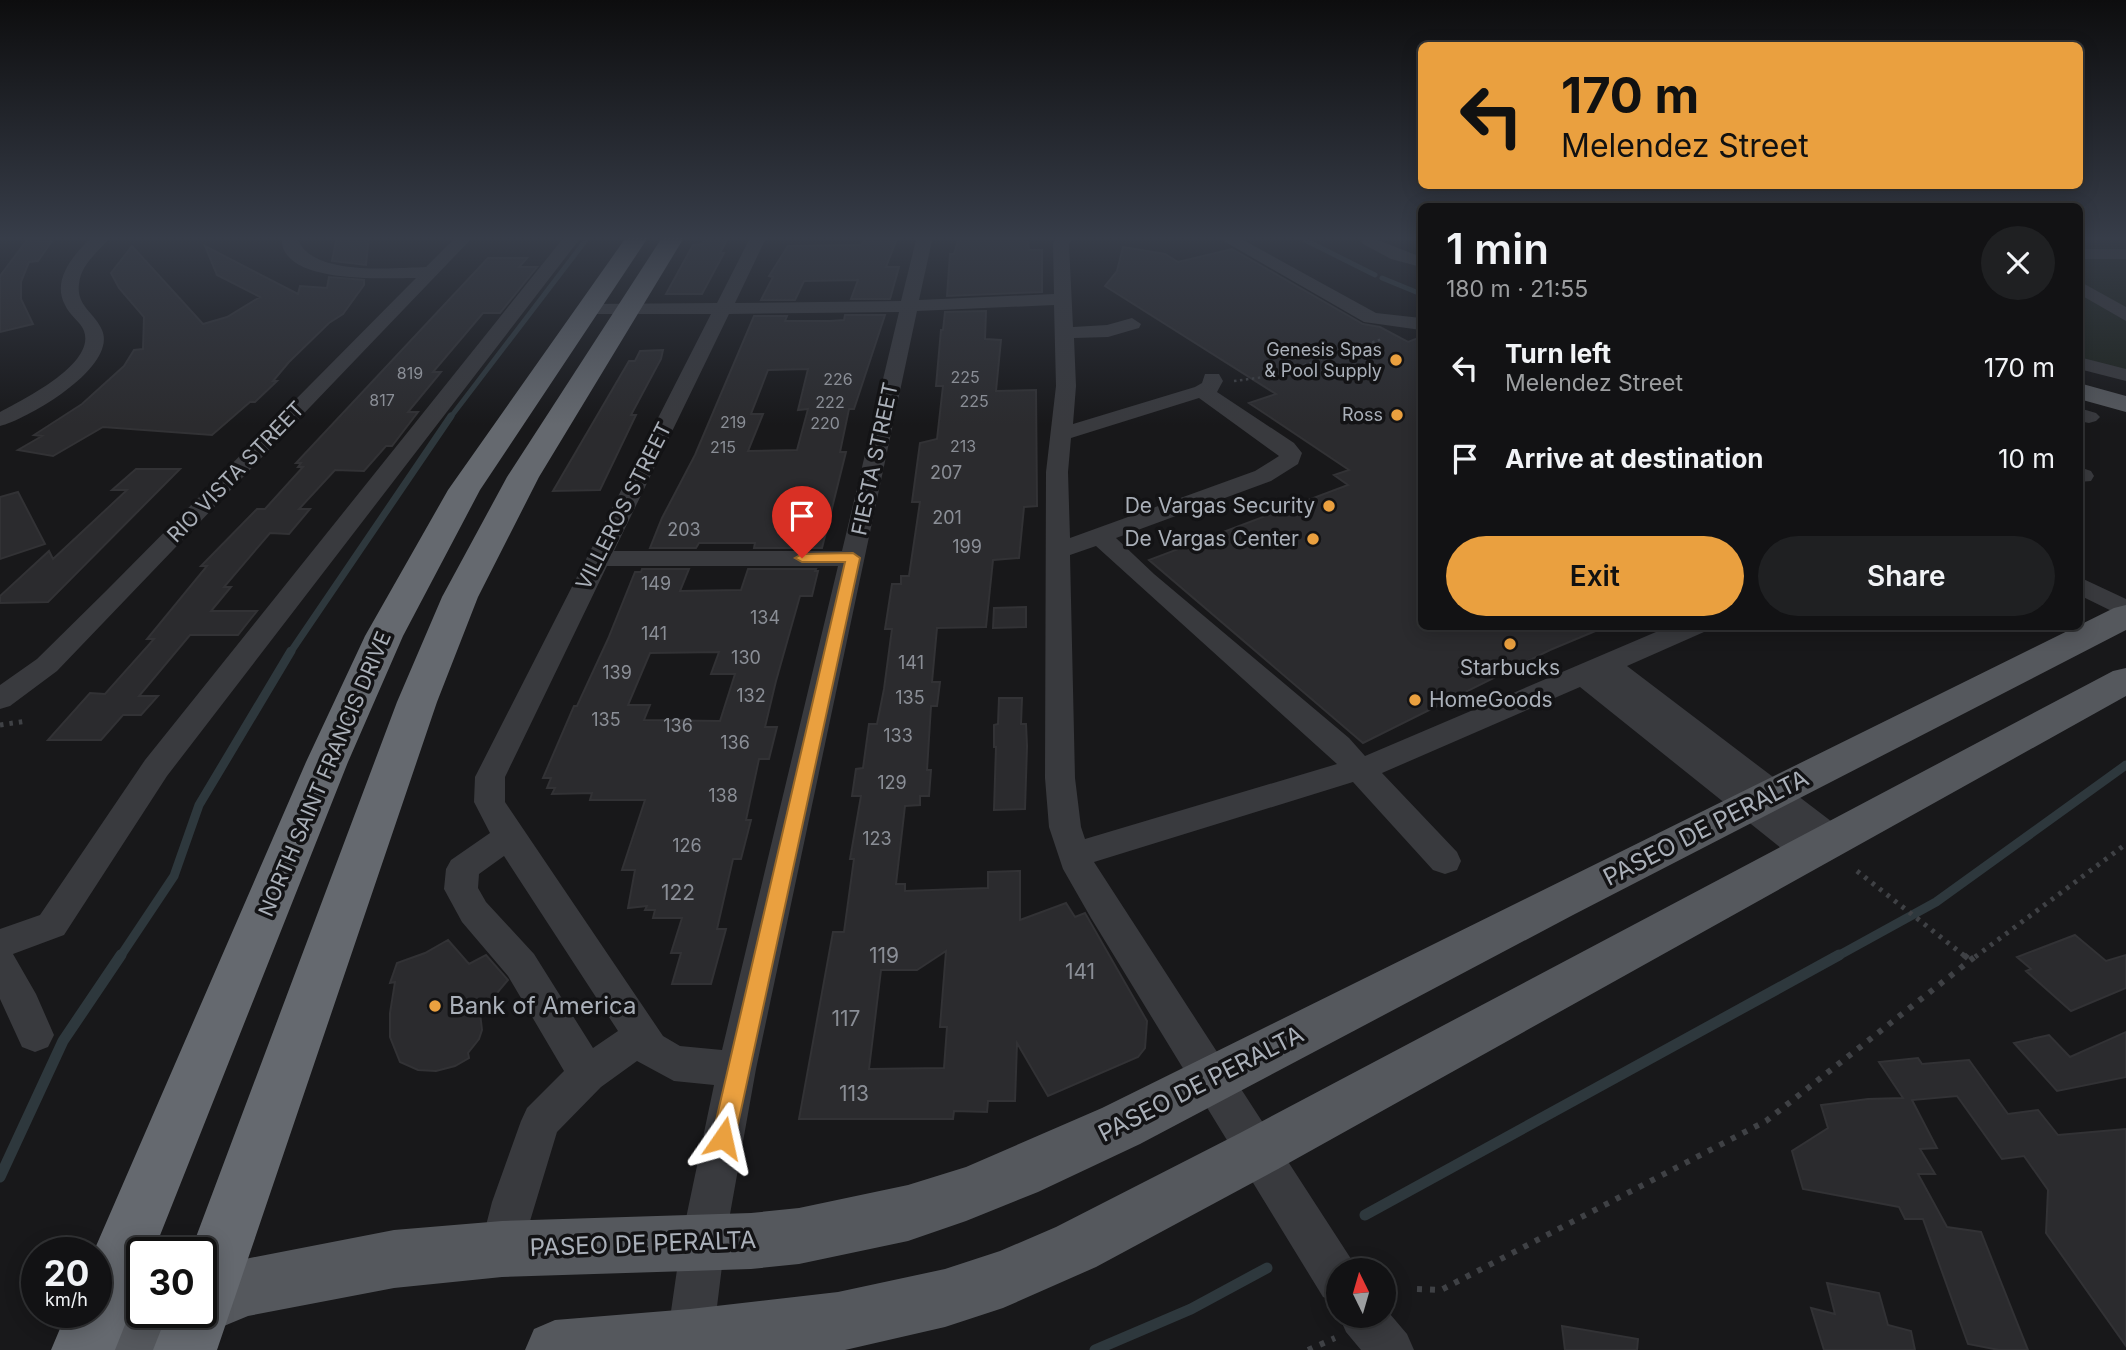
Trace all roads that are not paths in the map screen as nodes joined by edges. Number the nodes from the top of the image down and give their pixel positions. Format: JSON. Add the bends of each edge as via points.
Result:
{"nodes":[{"id":1,"x":71,"y":299,"type":"edge"},
{"id":2,"x":406,"y":299,"type":"edge"},
{"id":3,"x":524,"y":299,"type":"edge"},
{"id":4,"x":612,"y":299,"type":"edge"},
{"id":5,"x":617,"y":299,"type":"edge"},
{"id":6,"x":727,"y":299,"type":"edge"},
{"id":7,"x":910,"y":299,"type":"edge"},
{"id":8,"x":1063,"y":299,"type":"edge"},
{"id":9,"x":1337,"y":299,"type":"edge"},
{"id":10,"x":2100,"y":299,"type":"edge"},
{"id":11,"x":908,"y":307,"type":"junction"},
{"id":12,"x":722,"y":308,"type":"junction"},
{"id":13,"x":608,"y":309,"type":"junction"},
{"id":14,"x":1064,"y":313,"type":"junction"},
{"id":15,"x":2126,"y":315,"type":"edge"},
{"id":16,"x":1132,"y":324,"type":"dead end"},
{"id":17,"x":1418,"y":324,"type":"edge"},
{"id":18,"x":2083,"y":364,"type":"edge"},
{"id":19,"x":2126,"y":375,"type":"edge"},
{"id":20,"x":2083,"y":378,"type":"edge"},
{"id":21,"x":2126,"y":389,"type":"edge"},
{"id":22,"x":2083,"y":392,"type":"edge"},
{"id":23,"x":2126,"y":404,"type":"edge"},
{"id":24,"x":0,"y":420,"type":"edge"},
{"id":25,"x":1063,"y":434,"type":"junction"},
{"id":26,"x":1100,"y":536,"type":"junction"},
{"id":27,"x":1057,"y":551,"type":"junction"},
{"id":28,"x":853,"y":558,"type":"junction"},
{"id":29,"x":598,"y":559,"type":"junction"},
{"id":30,"x":2083,"y":587,"type":"edge"},
{"id":31,"x":2126,"y":610,"type":"edge"},
{"id":32,"x":2126,"y":616,"type":"edge"},
{"id":33,"x":1686,"y":630,"type":"edge"},
{"id":34,"x":1596,"y":671,"type":"junction"},
{"id":35,"x":2126,"y":680,"type":"edge"},
{"id":36,"x":0,"y":699,"type":"edge"},
{"id":37,"x":1361,"y":770,"type":"junction"},
{"id":38,"x":1762,"y":800,"type":"junction"},
{"id":39,"x":509,"y":837,"type":"junction"},
{"id":40,"x":1833,"y":854,"type":"junction"},
{"id":41,"x":1075,"y":855,"type":"junction"},
{"id":42,"x":1445,"y":860,"type":"dead end"},
{"id":43,"x":0,"y":944,"type":"edge"},
{"id":44,"x":0,"y":965,"type":"edge"},
{"id":45,"x":35,"y":1035,"type":"dead end"},
{"id":46,"x":642,"y":1036,"type":"junction"},
{"id":47,"x":737,"y":1069,"type":"junction"},
{"id":48,"x":587,"y":1074,"type":"junction"},
{"id":49,"x":1211,"y":1081,"type":"junction"},
{"id":50,"x":1259,"y":1151,"type":"junction"},
{"id":51,"x":703,"y":1242,"type":"junction"},
{"id":52,"x":502,"y":1249,"type":"junction"},
{"id":53,"x":1326,"y":1260,"type":"edge"},
{"id":54,"x":217,"y":1262,"type":"edge"},
{"id":55,"x":217,"y":1300,"type":"edge"},
{"id":56,"x":147,"y":1328,"type":"edge"},
{"id":57,"x":193,"y":1328,"type":"edge"},
{"id":58,"x":1353,"y":1328,"type":"edge"},
{"id":59,"x":690,"y":1339,"type":"junction"},
{"id":60,"x":83,"y":1350,"type":"edge"},
{"id":61,"x":93,"y":1350,"type":"edge"},
{"id":62,"x":185,"y":1350,"type":"edge"},
{"id":63,"x":555,"y":1350,"type":"edge"},
{"id":64,"x":1391,"y":1350,"type":"edge"}],
"edges":[{"from":1,"to":24,"type":"street","via":[[94,332],[92,352],[73,375]]},
{"from":2,"to":36,"type":"street","name":"RIO VISTA STREET","via":[[67,645]]},
{"from":3,"to":43,"type":"street","via":[[156,768],[52,925]]},
{"from":4,"to":13,"type":"highway","name":"NORTH SAINT FRANCIS DRIVE"},
{"from":5,"to":13,"type":"highway","name":"NORTH SAINT FRANCIS DRIVE"},
{"from":6,"to":12,"type":"street","name":"VILLEROS STREET"},
{"from":7,"to":11,"type":"street","name":"FIESTA STREET"},
{"from":8,"to":14,"type":"street"},
{"from":9,"to":17,"type":"street","via":[[1371,318]]},
{"from":10,"to":15,"type":"street"},
{"from":11,"to":12,"type":"street"},
{"from":11,"to":14,"type":"street","via":[[1004,304]]},
{"from":11,"to":28,"type":"street","name":"FIESTA STREET"},
{"from":12,"to":13,"type":"street"},
{"from":12,"to":29,"type":"street","name":"VILLEROS STREET"},
{"from":13,"to":54,"type":"highway","name":"NORTH SAINT FRANCIS DRIVE","via":[[460,597],[435,655]]},
{"from":13,"to":60,"type":"highway","name":"NORTH SAINT FRANCIS DRIVE","via":[[464,489],[384,636],[327,762]]},
{"from":14,"to":16,"type":"street","via":[[1108,331]]},
{"from":14,"to":25,"type":"street"},
{"from":18,"to":19,"type":"street"},
{"from":20,"to":21,"type":"main road"},
{"from":22,"to":23,"type":"main road"},
{"from":25,"to":26,"type":"street","via":[[1213,383],[1291,453],[1290,459],[1263,476]]},
{"from":25,"to":27,"type":"street","via":[[1057,472]]},
{"from":26,"to":27,"type":"street"},
{"from":26,"to":37,"type":"street"},
{"from":27,"to":41,"type":"street","via":[[1060,778],[1065,827]]},
{"from":28,"to":29,"type":"street"},
{"from":28,"to":47,"type":"street","name":"FIESTA STREET"},
{"from":29,"to":39,"type":"street","name":"VILLEROS STREET","via":[[490,777],[488,801]]},
{"from":30,"to":31,"type":"street"},
{"from":32,"to":38,"type":"main road","name":"PASEO DE PERALTA"},
{"from":33,"to":34,"type":"street"},
{"from":34,"to":37,"type":"street"},
{"from":34,"to":38,"type":"street"},
{"from":35,"to":40,"type":"main road"},
{"from":37,"to":41,"type":"street"},
{"from":37,"to":42,"type":"street"},
{"from":38,"to":40,"type":"street"},
{"from":38,"to":49,"type":"main road","name":"PASEO DE PERALTA"},
{"from":39,"to":46,"type":"street"},
{"from":39,"to":48,"type":"street","via":[[463,869],[461,889],[474,912],[521,965]]},
{"from":40,"to":50,"type":"main road"},
{"from":41,"to":49,"type":"street"},
{"from":44,"to":45,"type":"street"},
{"from":46,"to":47,"type":"street","via":[[661,1057],[674,1063]]},
{"from":46,"to":48,"type":"street"},
{"from":47,"to":51,"type":"street","name":"FIESTA STREET"},
{"from":48,"to":52,"type":"street","via":[[541,1121]]},
{"from":49,"to":50,"type":"street"},
{"from":49,"to":51,"type":"main road","name":"PASEO DE PERALTA","via":[[1019,1173],[908,1213],[799,1236]]},
{"from":50,"to":53,"type":"street"},
{"from":50,"to":59,"type":"main road","via":[[1076,1247],[1003,1279],[945,1298],[838,1322]]},
{"from":51,"to":52,"type":"main road","name":"PASEO DE PERALTA"},
{"from":51,"to":59,"type":"street","name":"FIESTA STREET"},
{"from":52,"to":55,"type":"main road","name":"PASEO DE PERALTA","via":[[394,1259],[289,1277]]},
{"from":56,"to":61,"type":"main road"},
{"from":57,"to":62,"type":"highway"},
{"from":58,"to":64,"type":"street"},
{"from":59,"to":63,"type":"main road"}]}
